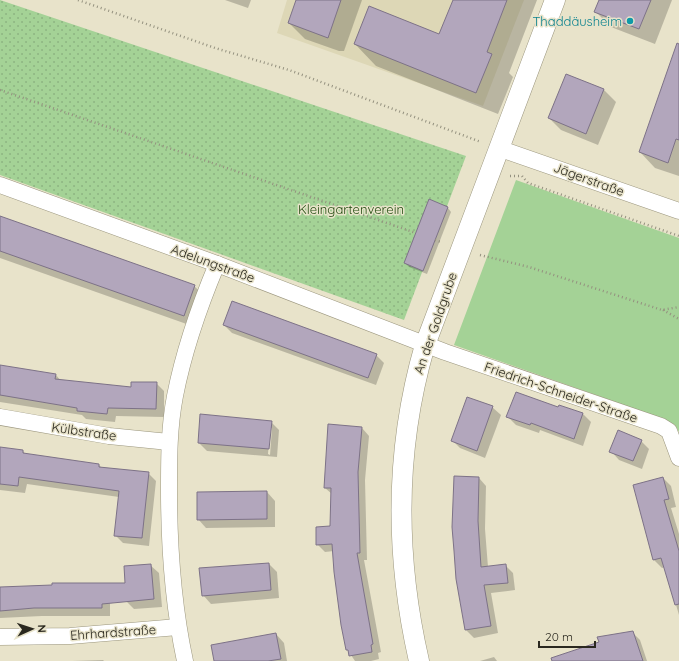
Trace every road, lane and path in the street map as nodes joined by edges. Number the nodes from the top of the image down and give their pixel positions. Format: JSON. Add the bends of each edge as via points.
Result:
{"nodes":[{"id":1,"x":78,"y":0,"type":"edge"},
{"id":2,"x":554,"y":0,"type":"edge"},
{"id":3,"x":0,"y":90,"type":"edge"},
{"id":4,"x":490,"y":145,"type":"junction"},
{"id":5,"x":509,"y":176,"type":"dead end"},
{"id":6,"x":0,"y":185,"type":"edge"},
{"id":7,"x":679,"y":211,"type":"edge"},
{"id":8,"x":416,"y":233,"type":"dead end"},
{"id":9,"x":679,"y":236,"type":"edge"},
{"id":10,"x":435,"y":240,"type":"dead end"},
{"id":11,"x":441,"y":242,"type":"dead end"},
{"id":12,"x":480,"y":255,"type":"dead end"},
{"id":13,"x":217,"y":264,"type":"junction"},
{"id":14,"x":679,"y":307,"type":"edge"},
{"id":15,"x":662,"y":310,"type":"junction"},
{"id":16,"x":679,"y":319,"type":"edge"},
{"id":17,"x":425,"y":345,"type":"junction"},
{"id":18,"x":0,"y":417,"type":"edge"},
{"id":19,"x":169,"y":442,"type":"junction"},
{"id":20,"x":679,"y":458,"type":"edge"},
{"id":21,"x":178,"y":627,"type":"junction"},
{"id":22,"x":0,"y":637,"type":"edge"},
{"id":23,"x":185,"y":661,"type":"edge"},
{"id":24,"x":419,"y":661,"type":"edge"}],
"edges":[{"from":1,"to":4,"type":"path","via":[[214,48],[289,70]]},
{"from":2,"to":4,"type":"street","name":"An der Goldgrube"},
{"from":3,"to":8,"type":"path"},
{"from":4,"to":7,"type":"street","name":"Jägerstraße"},
{"from":4,"to":17,"type":"street","name":"An der Goldgrube"},
{"from":5,"to":9,"type":"path","via":[[522,176],[528,183]]},
{"from":6,"to":13,"type":"street","name":"Adelungstraße"},
{"from":10,"to":11,"type":"path"},
{"from":12,"to":15,"type":"path","via":[[529,267]]},
{"from":13,"to":17,"type":"street","name":"Adelungstraße"},
{"from":13,"to":19,"type":"street","via":[[185,353],[175,397]]},
{"from":14,"to":15,"type":"path"},
{"from":15,"to":16,"type":"path"},
{"from":17,"to":20,"type":"street","name":"Friedrich-Schneider-Straße","via":[[661,426],[669,431]]},
{"from":17,"to":24,"type":"street","name":"An der Goldgrube","via":[[407,420],[401,517],[405,586]]},
{"from":18,"to":19,"type":"street","name":"Külbstraße","via":[[101,434]]},
{"from":19,"to":21,"type":"street","via":[[169,538]]},
{"from":21,"to":22,"type":"street","name":"Ehrhardstraße","via":[[70,636]]},
{"from":21,"to":23,"type":"street"}]}
